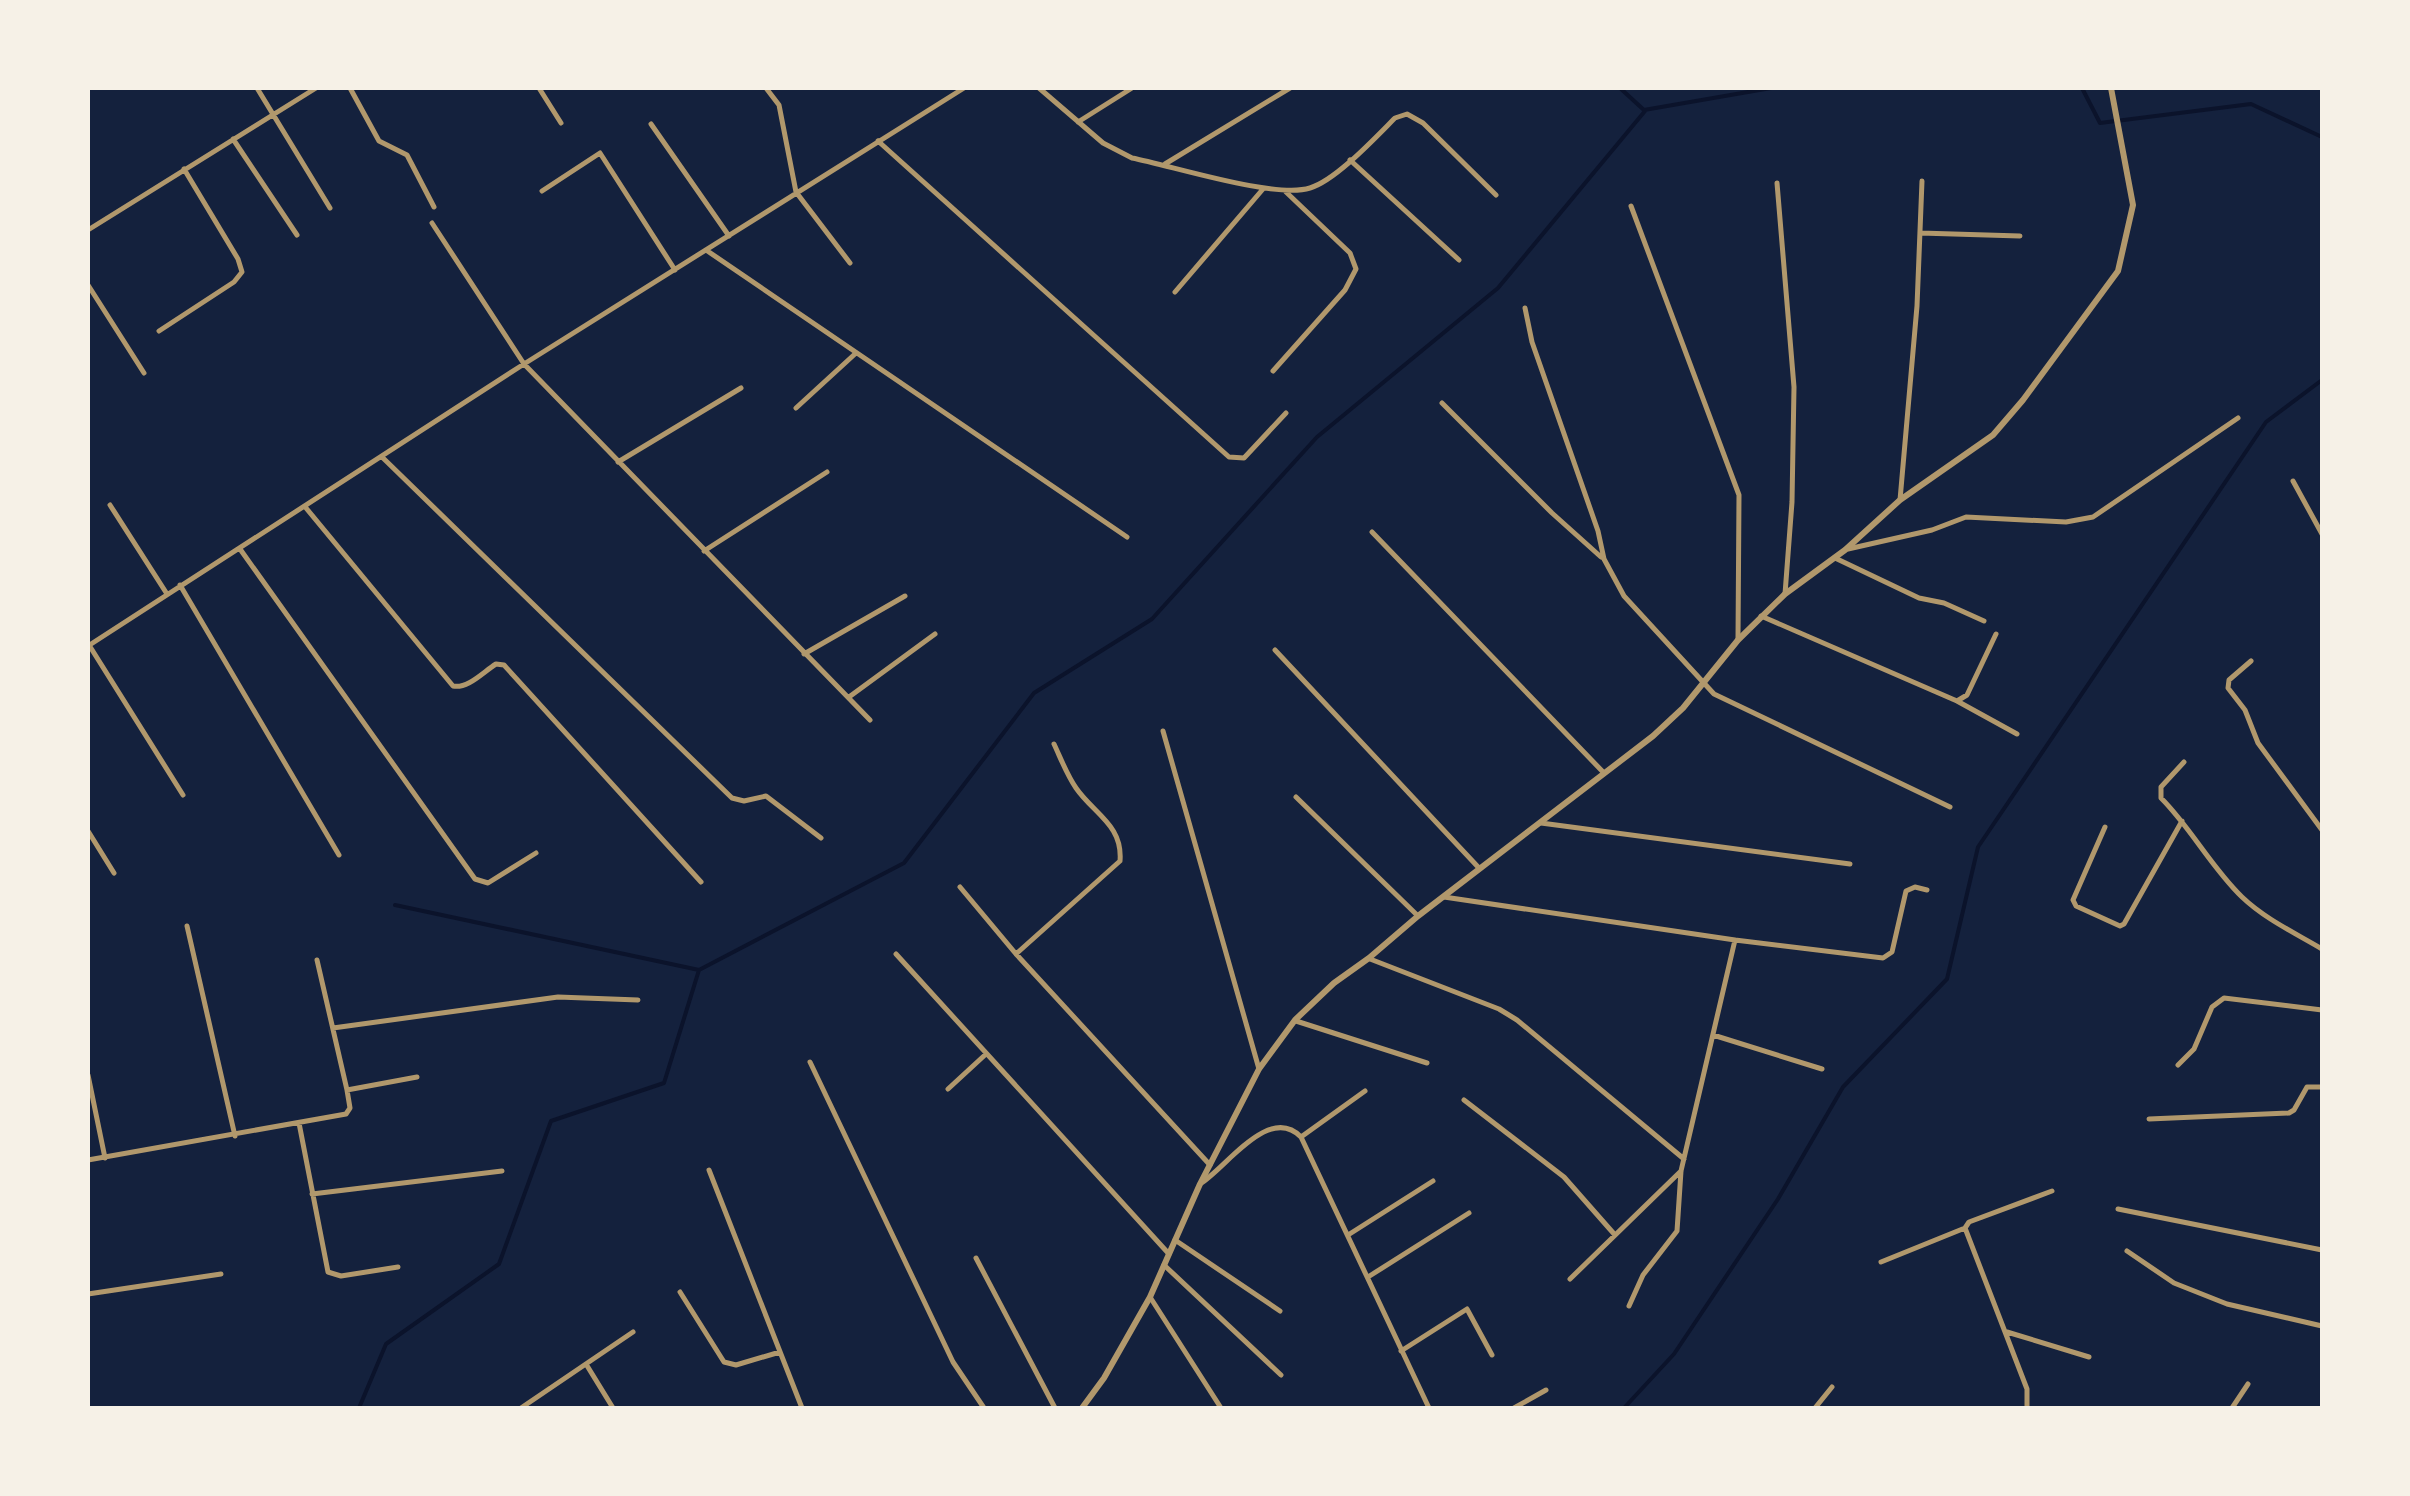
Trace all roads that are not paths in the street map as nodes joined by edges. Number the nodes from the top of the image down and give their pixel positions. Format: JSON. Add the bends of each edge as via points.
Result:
{"nodes":[{"id":1,"x":256,"y":88,"type":"edge"},
{"id":2,"x":316,"y":88,"type":"edge"},
{"id":3,"x":350,"y":88,"type":"edge"},
{"id":4,"x":539,"y":88,"type":"edge"},
{"id":5,"x":766,"y":88,"type":"edge"},
{"id":6,"x":964,"y":88,"type":"edge"},
{"id":7,"x":1039,"y":88,"type":"edge"},
{"id":8,"x":1132,"y":88,"type":"edge"},
{"id":9,"x":1290,"y":88,"type":"edge"},
{"id":10,"x":2110,"y":88,"type":"edge"},
{"id":11,"x":274,"y":114,"type":"junction"},
{"id":12,"x":561,"y":122,"type":"dead end"},
{"id":13,"x":1078,"y":122,"type":"junction"},
{"id":14,"x":651,"y":124,"type":"dead end"},
{"id":15,"x":233,"y":139,"type":"junction"},
{"id":16,"x":878,"y":141,"type":"junction"},
{"id":17,"x":1350,"y":159,"type":"junction"},
{"id":18,"x":1166,"y":164,"type":"junction"},
{"id":19,"x":184,"y":168,"type":"junction"},
{"id":20,"x":1922,"y":181,"type":"dead end"},
{"id":21,"x":1777,"y":183,"type":"dead end"},
{"id":22,"x":1263,"y":189,"type":"junction"},
{"id":23,"x":1284,"y":190,"type":"junction"},
{"id":24,"x":542,"y":191,"type":"dead end"},
{"id":25,"x":796,"y":192,"type":"junction"},
{"id":26,"x":1496,"y":195,"type":"dead end"},
{"id":27,"x":1631,"y":206,"type":"dead end"},
{"id":28,"x":434,"y":207,"type":"dead end"},
{"id":29,"x":330,"y":208,"type":"dead end"},
{"id":30,"x":432,"y":222,"type":"dead end"},
{"id":31,"x":88,"y":230,"type":"edge"},
{"id":32,"x":1920,"y":233,"type":"junction"},
{"id":33,"x":297,"y":235,"type":"dead end"},
{"id":34,"x":728,"y":236,"type":"junction"},
{"id":35,"x":2020,"y":236,"type":"dead end"},
{"id":36,"x":706,"y":250,"type":"junction"},
{"id":37,"x":1459,"y":260,"type":"dead end"},
{"id":38,"x":850,"y":263,"type":"dead end"},
{"id":39,"x":675,"y":270,"type":"junction"},
{"id":40,"x":88,"y":285,"type":"edge"},
{"id":41,"x":1175,"y":292,"type":"dead end"},
{"id":42,"x":1525,"y":308,"type":"dead end"},
{"id":43,"x":159,"y":330,"type":"dead end"},
{"id":44,"x":856,"y":354,"type":"junction"},
{"id":45,"x":524,"y":364,"type":"junction"},
{"id":46,"x":1273,"y":370,"type":"dead end"},
{"id":47,"x":144,"y":373,"type":"dead end"},
{"id":48,"x":741,"y":388,"type":"dead end"},
{"id":49,"x":1442,"y":403,"type":"dead end"},
{"id":50,"x":796,"y":408,"type":"dead end"},
{"id":51,"x":1286,"y":413,"type":"dead end"},
{"id":52,"x":2238,"y":418,"type":"dead end"},
{"id":53,"x":382,"y":457,"type":"junction"},
{"id":54,"x":618,"y":462,"type":"junction"},
{"id":55,"x":827,"y":472,"type":"dead end"},
{"id":56,"x":2293,"y":481,"type":"dead end"},
{"id":57,"x":1900,"y":500,"type":"junction"},
{"id":58,"x":110,"y":506,"type":"dead end"},
{"id":59,"x":305,"y":507,"type":"junction"},
{"id":60,"x":1372,"y":532,"type":"dead end"},
{"id":61,"x":2322,"y":534,"type":"edge"},
{"id":62,"x":1127,"y":538,"type":"dead end"},
{"id":63,"x":240,"y":549,"type":"junction"},
{"id":64,"x":1845,"y":550,"type":"junction"},
{"id":65,"x":704,"y":551,"type":"junction"},
{"id":66,"x":1835,"y":558,"type":"junction"},
{"id":67,"x":1604,"y":559,"type":"junction"},
{"id":68,"x":180,"y":585,"type":"junction"},
{"id":69,"x":167,"y":594,"type":"junction"},
{"id":70,"x":1785,"y":594,"type":"junction"},
{"id":71,"x":905,"y":596,"type":"dead end"},
{"id":72,"x":1761,"y":616,"type":"junction"},
{"id":73,"x":1984,"y":621,"type":"dead end"},
{"id":74,"x":935,"y":634,"type":"dead end"},
{"id":75,"x":1996,"y":634,"type":"dead end"},
{"id":76,"x":1738,"y":640,"type":"junction"},
{"id":77,"x":88,"y":646,"type":"edge"},
{"id":78,"x":1275,"y":650,"type":"dead end"},
{"id":79,"x":804,"y":654,"type":"junction"},
{"id":80,"x":2251,"y":661,"type":"dead end"},
{"id":81,"x":1704,"y":685,"type":"junction"},
{"id":82,"x":848,"y":698,"type":"junction"},
{"id":83,"x":1958,"y":701,"type":"junction"},
{"id":84,"x":870,"y":720,"type":"dead end"},
{"id":85,"x":1164,"y":732,"type":"dead end"},
{"id":86,"x":2018,"y":734,"type":"dead end"},
{"id":87,"x":1054,"y":744,"type":"dead end"},
{"id":88,"x":2184,"y":762,"type":"dead end"},
{"id":89,"x":1604,"y":773,"type":"junction"},
{"id":90,"x":183,"y":795,"type":"dead end"},
{"id":91,"x":1296,"y":797,"type":"dead end"},
{"id":92,"x":1950,"y":808,"type":"dead end"},
{"id":93,"x":2183,"y":820,"type":"junction"},
{"id":94,"x":1541,"y":823,"type":"junction"},
{"id":95,"x":2105,"y":828,"type":"dead end"},
{"id":96,"x":2322,"y":830,"type":"edge"},
{"id":97,"x":88,"y":831,"type":"edge"},
{"id":98,"x":821,"y":838,"type":"dead end"},
{"id":99,"x":536,"y":852,"type":"dead end"},
{"id":100,"x":339,"y":855,"type":"dead end"},
{"id":101,"x":1850,"y":864,"type":"dead end"},
{"id":102,"x":1479,"y":868,"type":"junction"},
{"id":103,"x":114,"y":873,"type":"dead end"},
{"id":104,"x":700,"y":882,"type":"dead end"},
{"id":105,"x":960,"y":887,"type":"dead end"},
{"id":106,"x":1927,"y":890,"type":"dead end"},
{"id":107,"x":1444,"y":897,"type":"junction"},
{"id":108,"x":1418,"y":916,"type":"junction"},
{"id":109,"x":187,"y":926,"type":"dead end"},
{"id":110,"x":1735,"y":940,"type":"junction"},
{"id":111,"x":2322,"y":949,"type":"edge"},
{"id":112,"x":896,"y":954,"type":"dead end"},
{"id":113,"x":1016,"y":954,"type":"junction"},
{"id":114,"x":1368,"y":958,"type":"junction"},
{"id":115,"x":317,"y":960,"type":"dead end"},
{"id":116,"x":638,"y":1000,"type":"dead end"},
{"id":117,"x":2322,"y":1010,"type":"edge"},
{"id":118,"x":1295,"y":1020,"type":"junction"},
{"id":119,"x":334,"y":1028,"type":"junction"},
{"id":120,"x":1713,"y":1034,"type":"junction"},
{"id":121,"x":986,"y":1054,"type":"junction"},
{"id":122,"x":810,"y":1062,"type":"dead end"},
{"id":123,"x":1426,"y":1063,"type":"dead end"},
{"id":124,"x":2178,"y":1065,"type":"dead end"},
{"id":125,"x":1822,"y":1068,"type":"dead end"},
{"id":126,"x":1258,"y":1069,"type":"junction"},
{"id":127,"x":88,"y":1075,"type":"edge"},
{"id":128,"x":417,"y":1077,"type":"dead end"},
{"id":129,"x":2322,"y":1087,"type":"edge"},
{"id":130,"x":948,"y":1089,"type":"dead end"},
{"id":131,"x":347,"y":1090,"type":"junction"},
{"id":132,"x":1365,"y":1090,"type":"dead end"},
{"id":133,"x":1464,"y":1100,"type":"dead end"},
{"id":134,"x":2150,"y":1118,"type":"dead end"},
{"id":135,"x":299,"y":1123,"type":"junction"},
{"id":136,"x":235,"y":1136,"type":"junction"},
{"id":137,"x":1301,"y":1137,"type":"junction"},
{"id":138,"x":105,"y":1158,"type":"junction"},
{"id":139,"x":1684,"y":1159,"type":"junction"},
{"id":140,"x":88,"y":1160,"type":"edge"},
{"id":141,"x":1210,"y":1165,"type":"junction"},
{"id":142,"x":709,"y":1170,"type":"dead end"},
{"id":143,"x":502,"y":1171,"type":"dead end"},
{"id":144,"x":1681,"y":1171,"type":"junction"},
{"id":145,"x":1433,"y":1181,"type":"dead end"},
{"id":146,"x":1200,"y":1184,"type":"junction"},
{"id":147,"x":2052,"y":1191,"type":"dead end"},
{"id":148,"x":312,"y":1194,"type":"junction"},
{"id":149,"x":2118,"y":1209,"type":"dead end"},
{"id":150,"x":1469,"y":1213,"type":"dead end"},
{"id":151,"x":1966,"y":1226,"type":"junction"},
{"id":152,"x":1348,"y":1234,"type":"junction"},
{"id":153,"x":1615,"y":1235,"type":"junction"},
{"id":154,"x":1175,"y":1240,"type":"junction"},
{"id":155,"x":2322,"y":1250,"type":"edge"},
{"id":156,"x":2127,"y":1251,"type":"dead end"},
{"id":157,"x":1169,"y":1254,"type":"junction"},
{"id":158,"x":976,"y":1258,"type":"dead end"},
{"id":159,"x":1880,"y":1262,"type":"dead end"},
{"id":160,"x":1164,"y":1265,"type":"junction"},
{"id":161,"x":398,"y":1267,"type":"dead end"},
{"id":162,"x":221,"y":1274,"type":"dead end"},
{"id":163,"x":1368,"y":1276,"type":"junction"},
{"id":164,"x":1570,"y":1279,"type":"dead end"},
{"id":165,"x":680,"y":1292,"type":"dead end"},
{"id":166,"x":88,"y":1294,"type":"edge"},
{"id":167,"x":1150,"y":1296,"type":"junction"},
{"id":168,"x":1629,"y":1306,"type":"dead end"},
{"id":169,"x":1280,"y":1311,"type":"dead end"},
{"id":170,"x":2322,"y":1326,"type":"edge"},
{"id":171,"x":633,"y":1332,"type":"dead end"},
{"id":172,"x":2007,"y":1332,"type":"junction"},
{"id":173,"x":780,"y":1352,"type":"junction"},
{"id":174,"x":1400,"y":1352,"type":"junction"},
{"id":175,"x":1492,"y":1355,"type":"dead end"},
{"id":176,"x":2089,"y":1357,"type":"dead end"},
{"id":177,"x":586,"y":1364,"type":"junction"},
{"id":178,"x":1280,"y":1375,"type":"dead end"},
{"id":179,"x":2248,"y":1384,"type":"dead end"},
{"id":180,"x":1832,"y":1387,"type":"dead end"},
{"id":181,"x":1546,"y":1390,"type":"dead end"},
{"id":182,"x":521,"y":1408,"type":"edge"},
{"id":183,"x":613,"y":1408,"type":"edge"},
{"id":184,"x":802,"y":1408,"type":"edge"},
{"id":185,"x":984,"y":1408,"type":"edge"},
{"id":186,"x":1055,"y":1408,"type":"edge"},
{"id":187,"x":1082,"y":1408,"type":"edge"},
{"id":188,"x":1221,"y":1408,"type":"edge"},
{"id":189,"x":1429,"y":1408,"type":"edge"},
{"id":190,"x":1514,"y":1408,"type":"edge"},
{"id":191,"x":1815,"y":1408,"type":"edge"},
{"id":192,"x":2027,"y":1408,"type":"edge"},
{"id":193,"x":2232,"y":1408,"type":"edge"}],
"edges":[{"from":1,"to":11,"type":"street"},
{"from":2,"to":11,"type":"street"},
{"from":3,"to":28,"type":"street","via":[[379,142],[406,154]]},
{"from":4,"to":12,"type":"street"},
{"from":5,"to":25,"type":"street","via":[[778,106]]},
{"from":6,"to":16,"type":"street"},
{"from":7,"to":13,"type":"street"},
{"from":8,"to":13,"type":"street"},
{"from":9,"to":18,"type":"street"},
{"from":10,"to":57,"type":"street","via":[[2133,205],[2118,271],[2023,400],[1979,446]]},
{"from":11,"to":15,"type":"street"},
{"from":11,"to":29,"type":"street"},
{"from":13,"to":18,"type":"street","via":[[1113,150]]},
{"from":14,"to":34,"type":"street"},
{"from":15,"to":19,"type":"street"},
{"from":15,"to":33,"type":"street"},
{"from":16,"to":25,"type":"street"},
{"from":16,"to":51,"type":"street","via":[[1229,458],[1244,458]]},
{"from":17,"to":23,"type":"street","via":[[1311,188]]},
{"from":17,"to":26,"type":"street","via":[[1407,114]]},
{"from":17,"to":37,"type":"street"},
{"from":18,"to":22,"type":"street"},
{"from":19,"to":31,"type":"street"},
{"from":19,"to":43,"type":"street","via":[[242,272]]},
{"from":20,"to":32,"type":"street"},
{"from":21,"to":70,"type":"street","via":[[1794,387]]},
{"from":22,"to":23,"type":"street"},
{"from":22,"to":41,"type":"street"},
{"from":23,"to":46,"type":"street","via":[[1350,253],[1356,269],[1346,290]]},
{"from":24,"to":39,"type":"street","via":[[600,154]]},
{"from":25,"to":34,"type":"street"},
{"from":25,"to":38,"type":"street"},
{"from":27,"to":76,"type":"street","via":[[1738,490]]},
{"from":30,"to":45,"type":"street"},
{"from":32,"to":35,"type":"street"},
{"from":32,"to":57,"type":"street"},
{"from":34,"to":36,"type":"street"},
{"from":36,"to":39,"type":"street"},
{"from":36,"to":44,"type":"street"},
{"from":39,"to":45,"type":"street"},
{"from":40,"to":47,"type":"street"},
{"from":42,"to":67,"type":"street"},
{"from":44,"to":50,"type":"street"},
{"from":44,"to":62,"type":"street"},
{"from":45,"to":53,"type":"street"},
{"from":45,"to":54,"type":"street"},
{"from":48,"to":54,"type":"street"},
{"from":49,"to":67,"type":"street"},
{"from":52,"to":64,"type":"street","via":[[2094,517],[1966,517]]},
{"from":53,"to":59,"type":"street"},
{"from":53,"to":98,"type":"street","via":[[732,798],[766,796]]},
{"from":54,"to":65,"type":"street"},
{"from":55,"to":65,"type":"street"},
{"from":56,"to":61,"type":"street"},
{"from":57,"to":64,"type":"street"},
{"from":58,"to":69,"type":"street"},
{"from":59,"to":63,"type":"street"},
{"from":59,"to":104,"type":"street","via":[[448,682],[460,687],[502,664]]},
{"from":60,"to":89,"type":"street"},
{"from":63,"to":68,"type":"street"},
{"from":63,"to":99,"type":"street","via":[[473,877],[488,883]]},
{"from":64,"to":66,"type":"street"},
{"from":65,"to":79,"type":"street"},
{"from":66,"to":70,"type":"street"},
{"from":66,"to":73,"type":"street"},
{"from":67,"to":81,"type":"street","via":[[1624,596]]},
{"from":68,"to":69,"type":"street"},
{"from":68,"to":100,"type":"street"},
{"from":69,"to":77,"type":"street"},
{"from":70,"to":72,"type":"street"},
{"from":71,"to":79,"type":"street"},
{"from":72,"to":76,"type":"street"},
{"from":72,"to":83,"type":"street"},
{"from":74,"to":82,"type":"street"},
{"from":75,"to":83,"type":"street"},
{"from":76,"to":81,"type":"street"},
{"from":77,"to":90,"type":"street"},
{"from":78,"to":102,"type":"street"},
{"from":79,"to":82,"type":"street"},
{"from":80,"to":96,"type":"street","via":[[2228,688],[2258,743]]},
{"from":81,"to":89,"type":"street"},
{"from":81,"to":92,"type":"street"},
{"from":82,"to":84,"type":"street"},
{"from":83,"to":86,"type":"street"},
{"from":85,"to":126,"type":"street"},
{"from":87,"to":113,"type":"street","via":[[1078,792],[1112,825],[1120,860]]},
{"from":88,"to":93,"type":"street","via":[[2160,792]]},
{"from":89,"to":94,"type":"street"},
{"from":91,"to":108,"type":"street"},
{"from":93,"to":95,"type":"street","via":[[2120,926],[2073,900]]},
{"from":93,"to":111,"type":"street","via":[[2244,899]]},
{"from":94,"to":101,"type":"street"},
{"from":94,"to":102,"type":"street"},
{"from":97,"to":103,"type":"street"},
{"from":102,"to":107,"type":"street"},
{"from":105,"to":113,"type":"street"},
{"from":106,"to":110,"type":"street","via":[[1906,892],[1892,952],[1883,958]]},
{"from":107,"to":108,"type":"street"},
{"from":107,"to":110,"type":"street"},
{"from":108,"to":114,"type":"street"},
{"from":109,"to":136,"type":"street"},
{"from":110,"to":120,"type":"street"},
{"from":112,"to":121,"type":"street"},
{"from":113,"to":141,"type":"street"},
{"from":114,"to":118,"type":"street"},
{"from":114,"to":139,"type":"street","via":[[1517,1020]]},
{"from":115,"to":119,"type":"street"},
{"from":116,"to":119,"type":"street","via":[[558,997]]},
{"from":117,"to":124,"type":"street","via":[[2224,998],[2212,1006],[2194,1050]]},
{"from":118,"to":123,"type":"street"},
{"from":118,"to":126,"type":"street"},
{"from":119,"to":131,"type":"street"},
{"from":120,"to":125,"type":"street"},
{"from":120,"to":139,"type":"street"},
{"from":121,"to":130,"type":"street"},
{"from":121,"to":157,"type":"street"},
{"from":122,"to":185,"type":"street","via":[[953,1362]]},
{"from":126,"to":141,"type":"street"},
{"from":127,"to":138,"type":"street"},
{"from":128,"to":131,"type":"street"},
{"from":129,"to":134,"type":"street","via":[[2308,1087],[2288,1113]]},
{"from":131,"to":135,"type":"street","via":[[346,1114]]},
{"from":132,"to":137,"type":"street"},
{"from":133,"to":153,"type":"street","via":[[1564,1177]]},
{"from":135,"to":136,"type":"street"},
{"from":135,"to":148,"type":"street"},
{"from":136,"to":138,"type":"street"},
{"from":137,"to":146,"type":"street","via":[[1292,1127],[1266,1130]]},
{"from":137,"to":152,"type":"street"},
{"from":138,"to":140,"type":"street"},
{"from":139,"to":144,"type":"street"},
{"from":141,"to":146,"type":"street"},
{"from":142,"to":173,"type":"street"},
{"from":143,"to":148,"type":"street"},
{"from":144,"to":153,"type":"street"},
{"from":144,"to":168,"type":"street","via":[[1677,1231],[1642,1275]]},
{"from":145,"to":152,"type":"street"},
{"from":146,"to":154,"type":"street"},
{"from":147,"to":151,"type":"street"},
{"from":148,"to":161,"type":"street","via":[[330,1274]]},
{"from":149,"to":155,"type":"street"},
{"from":150,"to":163,"type":"street"},
{"from":151,"to":159,"type":"street"},
{"from":151,"to":172,"type":"street"},
{"from":152,"to":163,"type":"street"},
{"from":153,"to":164,"type":"street"},
{"from":154,"to":157,"type":"street"},
{"from":154,"to":169,"type":"street"},
{"from":156,"to":170,"type":"street","via":[[2174,1284]]},
{"from":157,"to":160,"type":"street"},
{"from":158,"to":186,"type":"street"},
{"from":160,"to":167,"type":"street"},
{"from":160,"to":178,"type":"street"},
{"from":162,"to":166,"type":"street"},
{"from":163,"to":174,"type":"street"},
{"from":165,"to":173,"type":"street","via":[[724,1362],[736,1365]]},
{"from":167,"to":187,"type":"street"},
{"from":167,"to":188,"type":"street"},
{"from":171,"to":177,"type":"street"},
{"from":172,"to":176,"type":"street"},
{"from":172,"to":192,"type":"street"},
{"from":173,"to":184,"type":"street"},
{"from":174,"to":175,"type":"street","via":[[1467,1309]]},
{"from":174,"to":189,"type":"street"},
{"from":177,"to":182,"type":"street"},
{"from":177,"to":183,"type":"street"},
{"from":179,"to":193,"type":"street"},
{"from":180,"to":191,"type":"street"},
{"from":181,"to":190,"type":"street"}]}
